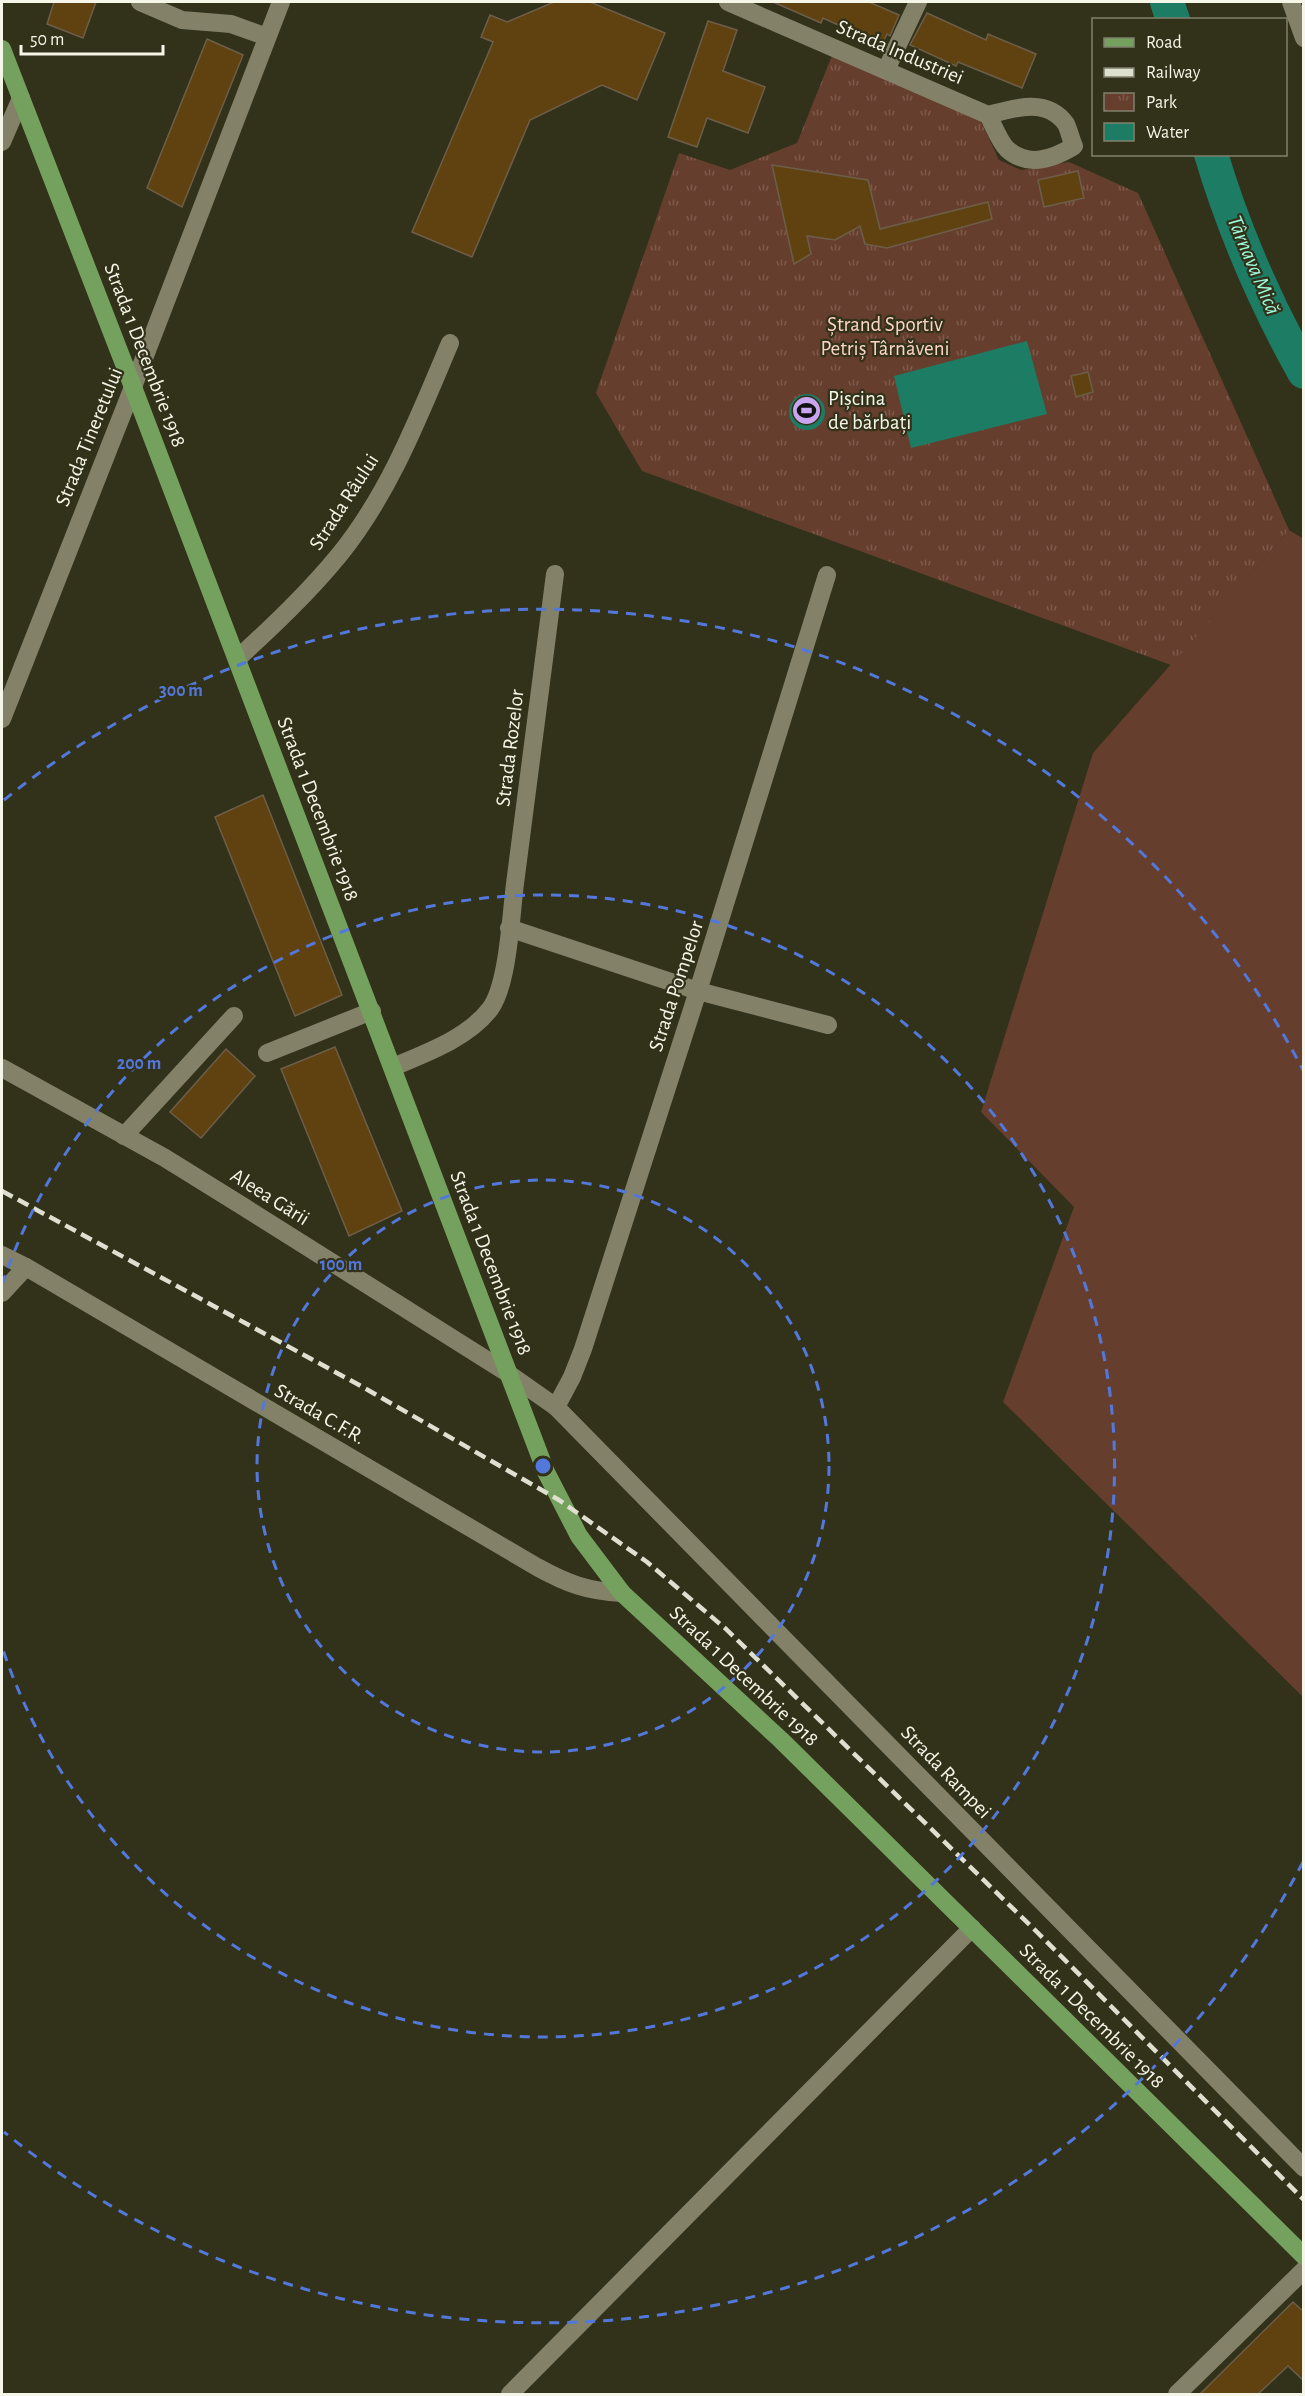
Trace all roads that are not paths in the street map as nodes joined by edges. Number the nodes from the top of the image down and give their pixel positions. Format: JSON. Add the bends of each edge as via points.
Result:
{"nodes":[{"id":1,"x":140,"y":2,"type":"edge"},
{"id":2,"x":281,"y":2,"type":"edge"},
{"id":3,"x":728,"y":2,"type":"edge"},
{"id":4,"x":918,"y":2,"type":"edge"},
{"id":5,"x":1291,"y":2,"type":"edge"},
{"id":6,"x":267,"y":37,"type":"junction"},
{"id":7,"x":1304,"y":38,"type":"edge"},
{"id":8,"x":2,"y":49,"type":"edge"},
{"id":9,"x":886,"y":70,"type":"junction"},
{"id":10,"x":21,"y":98,"type":"junction"},
{"id":11,"x":988,"y":115,"type":"dead end"},
{"id":12,"x":2,"y":142,"type":"edge"},
{"id":13,"x":450,"y":343,"type":"dead end"},
{"id":14,"x":133,"y":387,"type":"junction"},
{"id":15,"x":555,"y":574,"type":"dead end"},
{"id":16,"x":827,"y":574,"type":"dead end"},
{"id":17,"x":237,"y":659,"type":"junction"},
{"id":18,"x":2,"y":719,"type":"edge"},
{"id":19,"x":509,"y":928,"type":"junction"},
{"id":20,"x":698,"y":991,"type":"junction"},
{"id":21,"x":372,"y":1011,"type":"junction"},
{"id":22,"x":234,"y":1016,"type":"dead end"},
{"id":23,"x":828,"y":1025,"type":"dead end"},
{"id":24,"x":267,"y":1053,"type":"dead end"},
{"id":25,"x":393,"y":1067,"type":"junction"},
{"id":26,"x":2,"y":1068,"type":"edge"},
{"id":27,"x":124,"y":1136,"type":"junction"},
{"id":28,"x":2,"y":1256,"type":"edge"},
{"id":29,"x":26,"y":1267,"type":"junction"},
{"id":30,"x":2,"y":1293,"type":"edge"},
{"id":31,"x":509,"y":1374,"type":"junction"},
{"id":32,"x":556,"y":1407,"type":"junction"},
{"id":33,"x":622,"y":1593,"type":"junction"},
{"id":34,"x":972,"y":1929,"type":"junction"},
{"id":35,"x":1304,"y":2168,"type":"edge"},
{"id":36,"x":1304,"y":2256,"type":"edge"},
{"id":37,"x":1304,"y":2270,"type":"edge"},
{"id":38,"x":510,"y":2394,"type":"edge"},
{"id":39,"x":1177,"y":2394,"type":"edge"}],
"edges":[{"from":1,"to":6,"type":"street","via":[[182,20],[231,24]]},
{"from":2,"to":6,"type":"street","name":"Strada Tineretului"},
{"from":3,"to":9,"type":"street","name":"Strada Industriei"},
{"from":4,"to":9,"type":"street"},
{"from":5,"to":7,"type":"street"},
{"from":6,"to":14,"type":"street","name":"Strada Tineretului"},
{"from":8,"to":10,"type":"main road","name":"Strada 1 Decembrie 1918"},
{"from":9,"to":11,"type":"street","name":"Strada Industriei"},
{"from":10,"to":12,"type":"street"},
{"from":10,"to":14,"type":"main road","name":"Strada 1 Decembrie 1918"},
{"from":13,"to":17,"type":"street","name":"Strada Râului","via":[[406,445],[341,553],[286,614]]},
{"from":14,"to":17,"type":"main road","name":"Strada 1 Decembrie 1918"},
{"from":14,"to":18,"type":"street","name":"Strada Tineretului"},
{"from":15,"to":19,"type":"street","name":"Strada Rozelor"},
{"from":16,"to":20,"type":"street","name":"Strada Pompelor"},
{"from":17,"to":21,"type":"main road","name":"Strada 1 Decembrie 1918"},
{"from":19,"to":20,"type":"street"},
{"from":19,"to":25,"type":"street","name":"Strada Rozelor","via":[[502,977],[491,1008],[464,1033]]},
{"from":20,"to":23,"type":"street"},
{"from":20,"to":32,"type":"street","name":"Strada Pompelor","via":[[583,1349]]},
{"from":21,"to":24,"type":"street"},
{"from":21,"to":25,"type":"main road","name":"Strada 1 Decembrie 1918"},
{"from":22,"to":27,"type":"street"},
{"from":25,"to":31,"type":"main road","name":"Strada 1 Decembrie 1918"},
{"from":26,"to":27,"type":"street","name":"Aleea Gării"},
{"from":27,"to":31,"type":"street","name":"Aleea Gării"},
{"from":28,"to":29,"type":"street","name":"Strada C.F.R."},
{"from":29,"to":30,"type":"street"},
{"from":29,"to":33,"type":"street","name":"Strada C.F.R.","via":[[537,1568],[593,1591]]},
{"from":31,"to":32,"type":"street","name":"Aleea Gării"},
{"from":31,"to":33,"type":"main road","name":"Strada 1 Decembrie 1918","via":[[559,1500],[579,1536]]},
{"from":32,"to":35,"type":"street","name":"Strada Rampei"},
{"from":33,"to":34,"type":"main road","name":"Strada 1 Decembrie 1918","via":[[781,1740]]},
{"from":34,"to":36,"type":"main road","name":"Strada 1 Decembrie 1918"},
{"from":34,"to":38,"type":"street"},
{"from":37,"to":39,"type":"street"}]}
